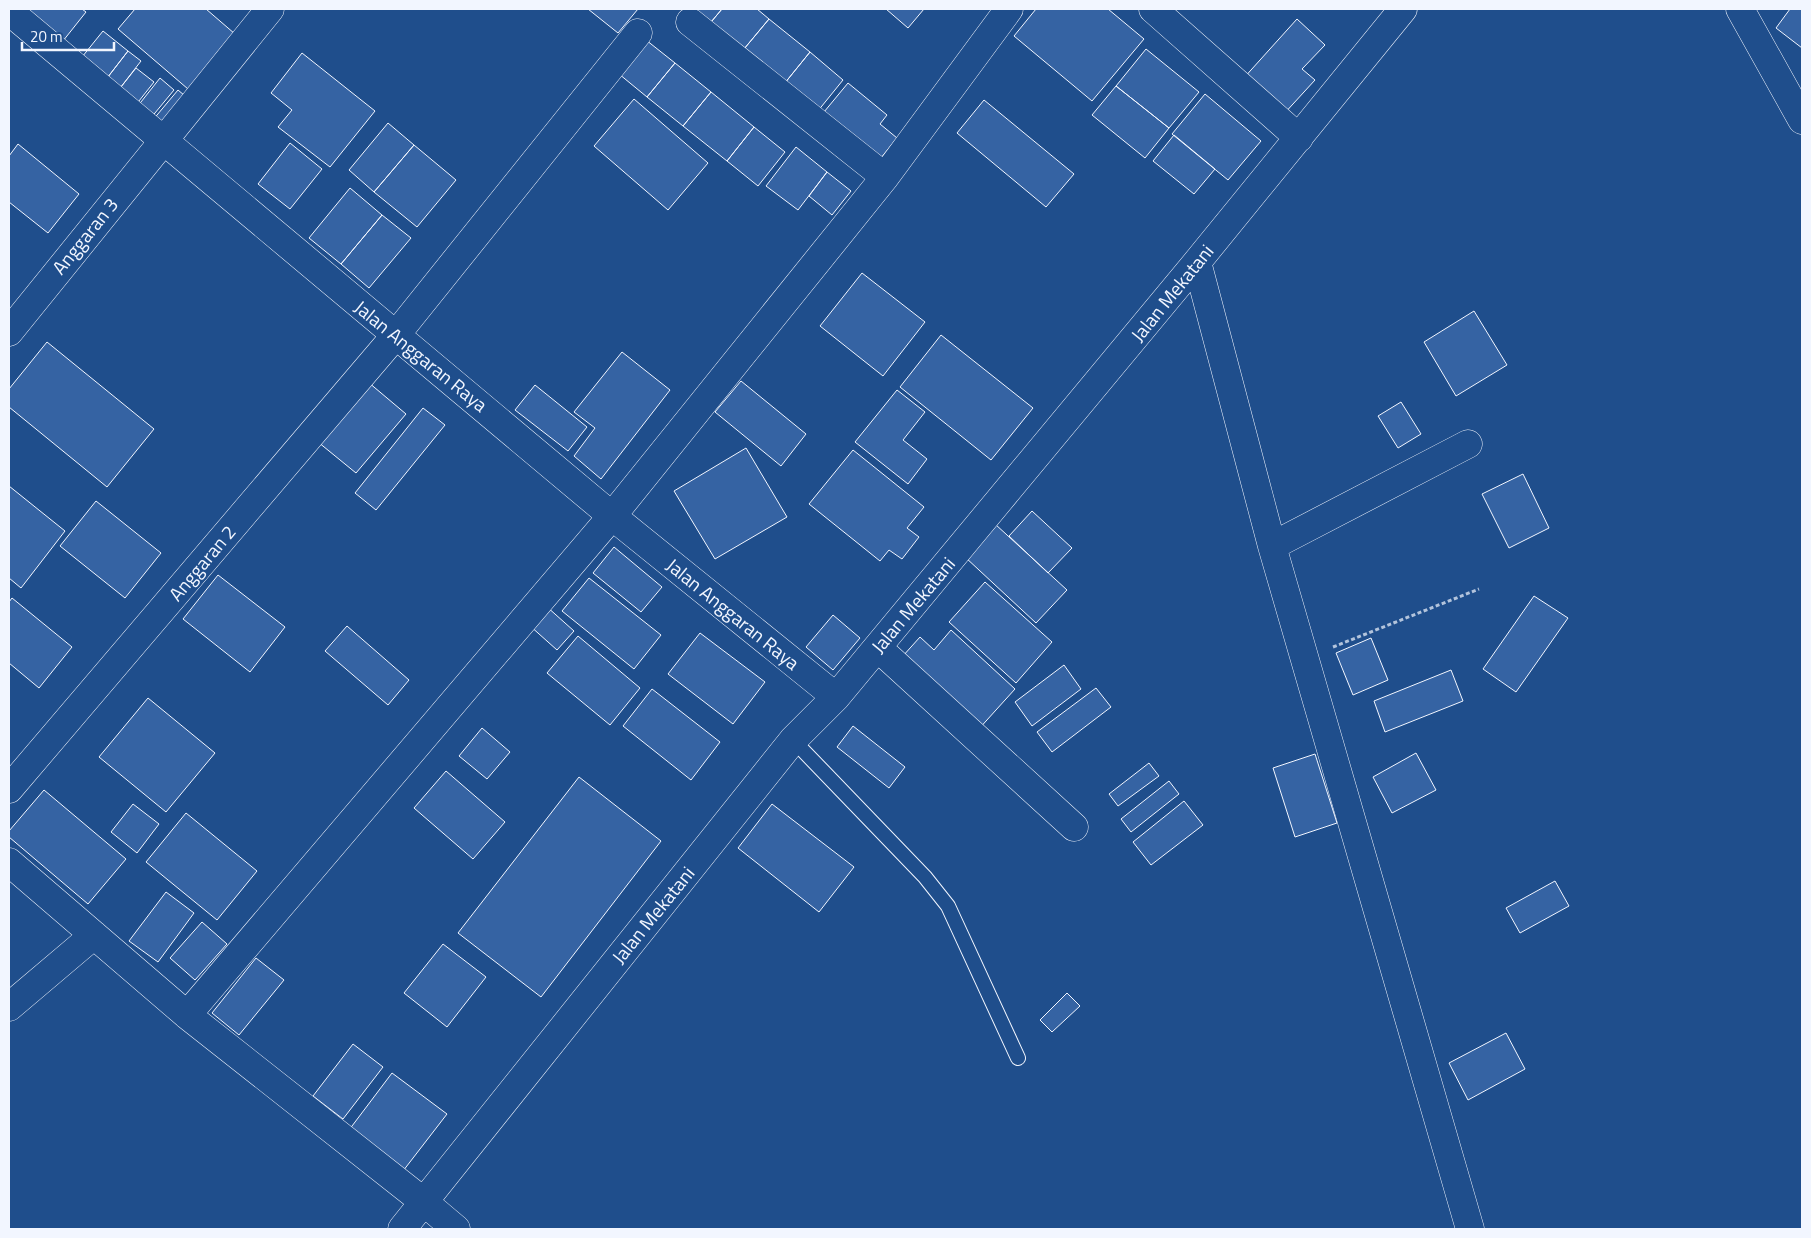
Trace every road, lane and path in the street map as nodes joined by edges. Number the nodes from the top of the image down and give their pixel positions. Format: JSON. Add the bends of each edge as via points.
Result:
{"nodes":[{"id":1,"x":270,"y":9,"type":"edge"},
{"id":2,"x":1009,"y":9,"type":"edge"},
{"id":3,"x":1153,"y":9,"type":"edge"},
{"id":4,"x":1403,"y":9,"type":"edge"},
{"id":5,"x":1740,"y":9,"type":"edge"},
{"id":6,"x":9,"y":11,"type":"edge"},
{"id":7,"x":690,"y":22,"type":"dead end"},
{"id":8,"x":638,"y":33,"type":"dead end"},
{"id":9,"x":1802,"y":120,"type":"edge"},
{"id":10,"x":1298,"y":138,"type":"junction"},
{"id":11,"x":162,"y":141,"type":"junction"},
{"id":12,"x":885,"y":177,"type":"junction"},
{"id":13,"x":1197,"y":262,"type":"junction"},
{"id":14,"x":9,"y":332,"type":"edge"},
{"id":15,"x":395,"y":336,"type":"junction"},
{"id":16,"x":1468,"y":444,"type":"dead end"},
{"id":17,"x":612,"y":516,"type":"junction"},
{"id":18,"x":1272,"y":546,"type":"junction"},
{"id":19,"x":1479,"y":589,"type":"dead end"},
{"id":20,"x":878,"y":648,"type":"junction"},
{"id":21,"x":1304,"y":658,"type":"junction"},
{"id":22,"x":836,"y":697,"type":"junction"},
{"id":23,"x":793,"y":740,"type":"junction"},
{"id":24,"x":9,"y":789,"type":"edge"},
{"id":25,"x":1074,"y":827,"type":"dead end"},
{"id":26,"x":9,"y":862,"type":"edge"},
{"id":27,"x":94,"y":935,"type":"junction"},
{"id":28,"x":9,"y":1007,"type":"edge"},
{"id":29,"x":187,"y":1015,"type":"junction"},
{"id":30,"x":1018,"y":1058,"type":"dead end"},
{"id":31,"x":424,"y":1202,"type":"junction"},
{"id":32,"x":402,"y":1229,"type":"edge"},
{"id":33,"x":456,"y":1229,"type":"edge"},
{"id":34,"x":1470,"y":1229,"type":"edge"}],
"edges":[{"from":1,"to":11,"type":"street","name":"Anggaran 3"},
{"from":2,"to":12,"type":"street"},
{"from":3,"to":10,"type":"street"},
{"from":4,"to":10,"type":"street","name":"Jalan Mekatani"},
{"from":5,"to":9,"type":"street"},
{"from":6,"to":11,"type":"street","name":"Jalan Anggaran Raya"},
{"from":7,"to":12,"type":"street"},
{"from":8,"to":15,"type":"street","name":"Anggaran 2"},
{"from":10,"to":13,"type":"street","name":"Jalan Mekatani"},
{"from":11,"to":14,"type":"street","name":"Anggaran 3"},
{"from":11,"to":15,"type":"street","name":"Jalan Anggaran Raya"},
{"from":12,"to":17,"type":"street"},
{"from":13,"to":18,"type":"street"},
{"from":13,"to":20,"type":"street","name":"Jalan Mekatani"},
{"from":15,"to":17,"type":"street","name":"Jalan Anggaran Raya"},
{"from":15,"to":24,"type":"street","name":"Anggaran 2"},
{"from":16,"to":18,"type":"street"},
{"from":17,"to":22,"type":"street","name":"Jalan Anggaran Raya"},
{"from":17,"to":29,"type":"street"},
{"from":18,"to":21,"type":"street"},
{"from":19,"to":21,"type":"path"},
{"from":20,"to":22,"type":"street","name":"Jalan Mekatani"},
{"from":20,"to":25,"type":"street"},
{"from":21,"to":34,"type":"street"},
{"from":22,"to":23,"type":"street","name":"Jalan Mekatani"},
{"from":23,"to":30,"type":"lane","via":[[925,877],[948,906]]},
{"from":23,"to":31,"type":"street","name":"Jalan Mekatani"},
{"from":26,"to":27,"type":"street"},
{"from":27,"to":28,"type":"street"},
{"from":27,"to":29,"type":"street"},
{"from":29,"to":31,"type":"street"},
{"from":31,"to":32,"type":"street","name":"Jalan Mekatani"},
{"from":31,"to":33,"type":"street"}]}
